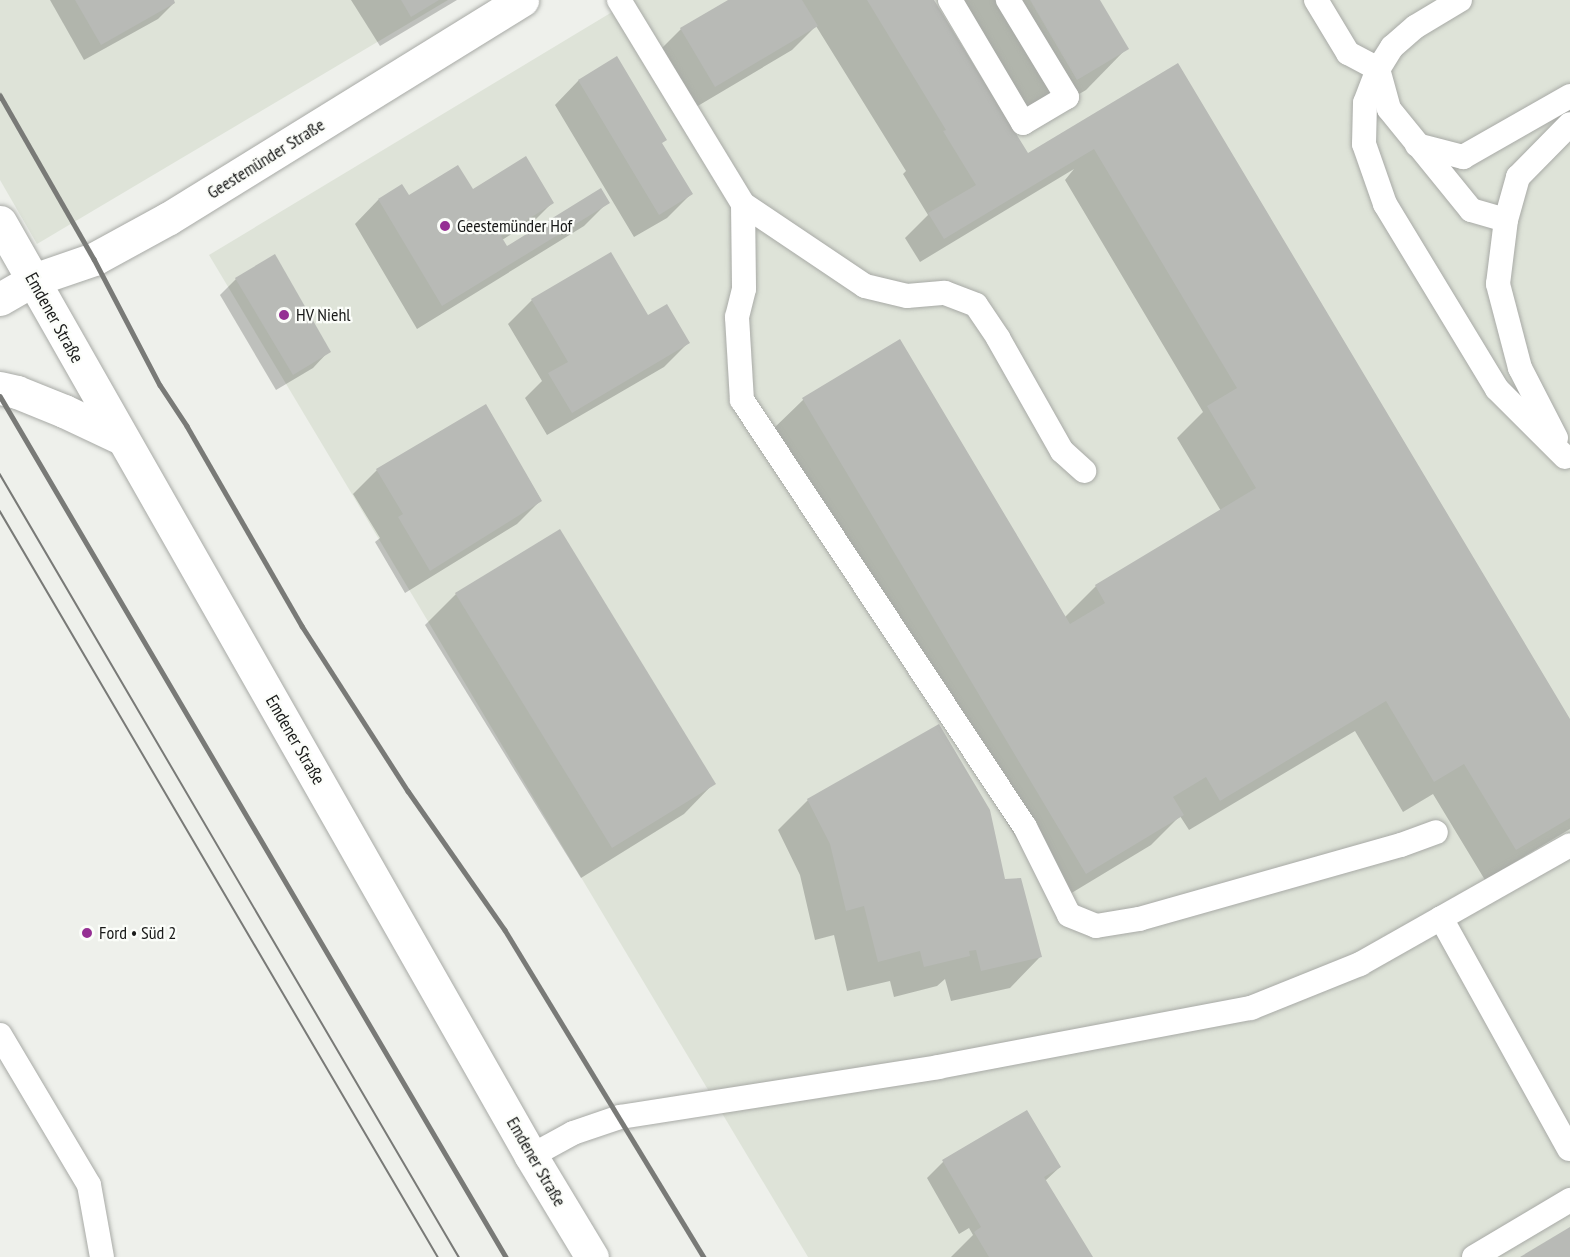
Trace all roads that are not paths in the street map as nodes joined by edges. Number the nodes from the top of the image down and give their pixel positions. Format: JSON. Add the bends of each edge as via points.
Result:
{"nodes":[{"id":1,"x":522,"y":0,"type":"edge"},
{"id":2,"x":619,"y":0,"type":"edge"},
{"id":3,"x":950,"y":0,"type":"edge"},
{"id":4,"x":1008,"y":0,"type":"edge"},
{"id":5,"x":1316,"y":0,"type":"edge"},
{"id":6,"x":1460,"y":0,"type":"edge"},
{"id":7,"x":1378,"y":69,"type":"junction"},
{"id":8,"x":1570,"y":96,"type":"edge"},
{"id":9,"x":1565,"y":133,"type":"edge"},
{"id":10,"x":1417,"y":145,"type":"junction"},
{"id":11,"x":743,"y":204,"type":"junction"},
{"id":12,"x":1506,"y":220,"type":"junction"},
{"id":13,"x":0,"y":222,"type":"edge"},
{"id":14,"x":33,"y":280,"type":"junction"},
{"id":15,"x":0,"y":299,"type":"edge"},
{"id":16,"x":0,"y":388,"type":"edge"},
{"id":17,"x":122,"y":438,"type":"junction"},
{"id":18,"x":1568,"y":460,"type":"edge"},
{"id":19,"x":1084,"y":471,"type":"dead end"},
{"id":20,"x":1436,"y":832,"type":"dead end"},
{"id":21,"x":1570,"y":845,"type":"edge"},
{"id":22,"x":1441,"y":918,"type":"junction"},
{"id":23,"x":0,"y":1035,"type":"edge"},
{"id":24,"x":1569,"y":1149,"type":"edge"},
{"id":25,"x":531,"y":1155,"type":"junction"},
{"id":26,"x":1570,"y":1200,"type":"edge"},
{"id":27,"x":102,"y":1257,"type":"edge"},
{"id":28,"x":592,"y":1257,"type":"edge"},
{"id":29,"x":1474,"y":1257,"type":"edge"}],
"edges":[{"from":1,"to":14,"type":"street","name":"Geestemünder Straße","via":[[169,218],[94,260]]},
{"from":2,"to":11,"type":"lane"},
{"from":3,"to":4,"type":"lane","via":[[1023,123],[1066,97]]},
{"from":5,"to":7,"type":"lane","via":[[1348,53]]},
{"from":6,"to":7,"type":"lane","via":[[1415,27],[1392,47]]},
{"from":7,"to":10,"type":"lane","via":[[1389,109]]},
{"from":7,"to":18,"type":"lane","via":[[1365,103],[1364,144],[1385,204],[1497,389]]},
{"from":8,"to":10,"type":"lane","via":[[1463,158]]},
{"from":9,"to":12,"type":"lane","via":[[1518,177]]},
{"from":10,"to":12,"type":"lane","via":[[1471,210]]},
{"from":11,"to":19,"type":"lane","via":[[865,286],[907,296],[945,293],[976,305],[1062,451]]},
{"from":11,"to":20,"type":"lane","via":[[744,289],[736,317],[742,400],[1025,827],[1069,915],[1096,926],[1140,919]]},
{"from":12,"to":18,"type":"lane","via":[[1498,284],[1520,368]]},
{"from":13,"to":14,"type":"street","name":"Emdener Straße"},
{"from":14,"to":15,"type":"street","name":"Geestemünder Straße"},
{"from":14,"to":17,"type":"street","name":"Emdener Straße"},
{"from":16,"to":17,"type":"street"},
{"from":17,"to":25,"type":"street","name":"Emdener Straße"},
{"from":21,"to":22,"type":"lane"},
{"from":22,"to":24,"type":"lane"},
{"from":22,"to":25,"type":"lane","via":[[1360,964],[1251,1008],[938,1067],[620,1117],[573,1132]]},
{"from":23,"to":27,"type":"lane","via":[[89,1185]]},
{"from":25,"to":28,"type":"street","name":"Emdener Straße"},
{"from":26,"to":29,"type":"lane"}]}
